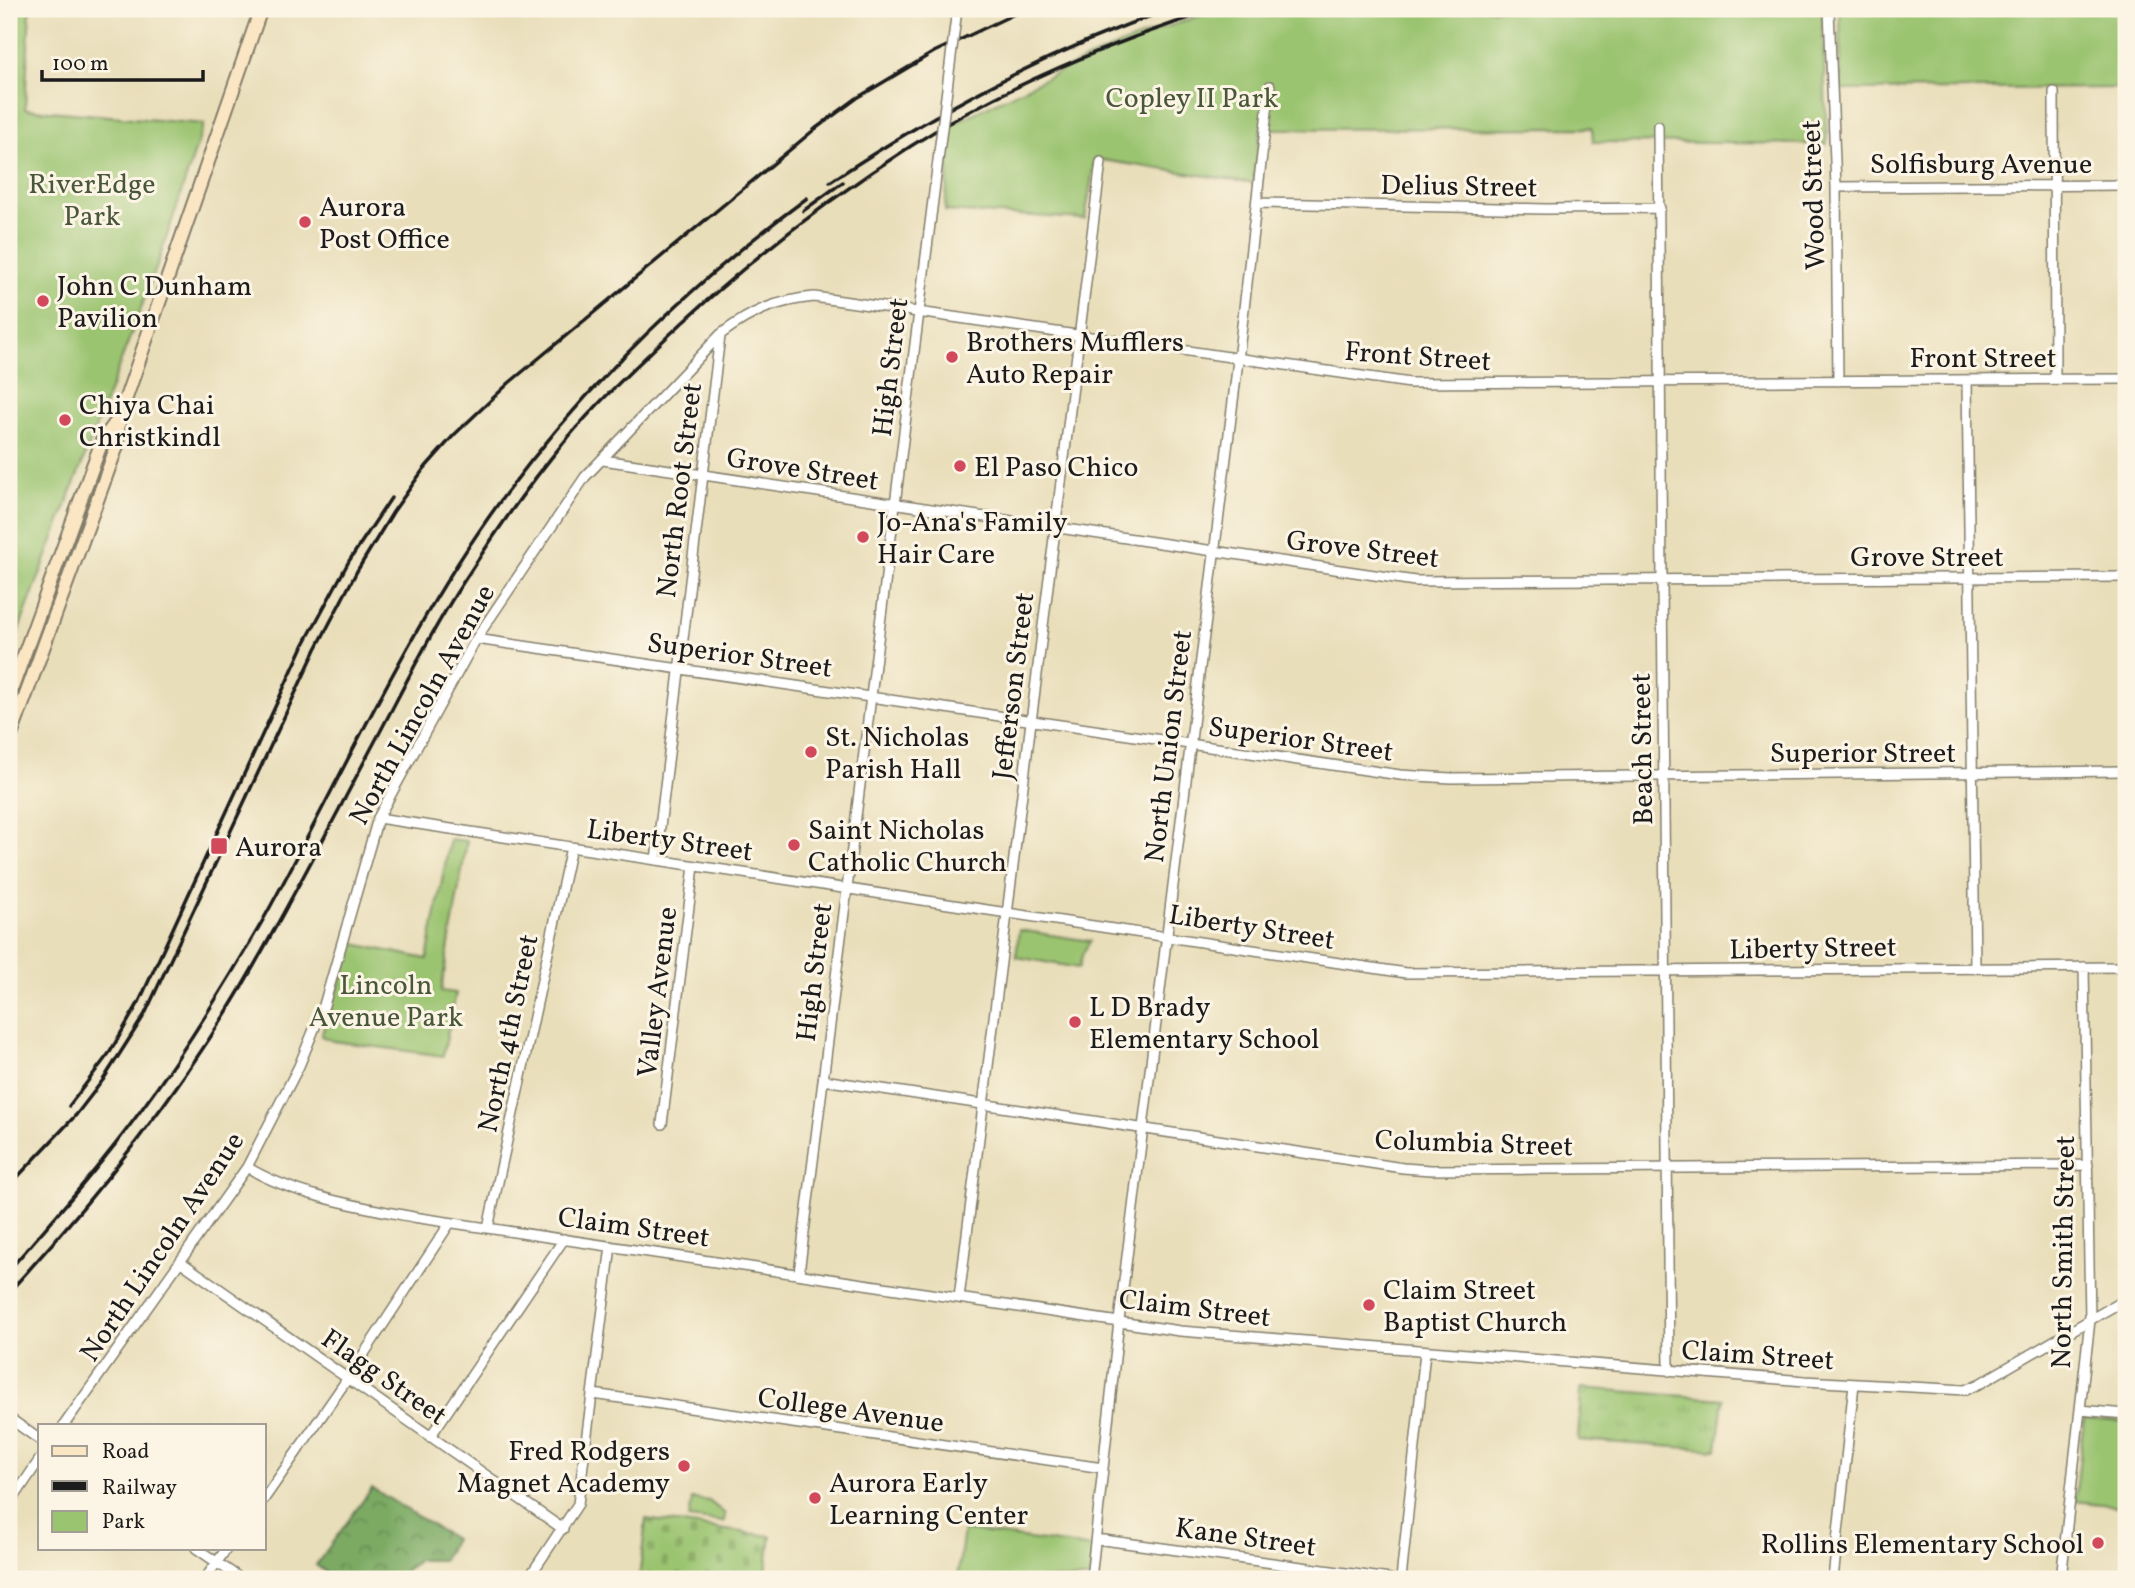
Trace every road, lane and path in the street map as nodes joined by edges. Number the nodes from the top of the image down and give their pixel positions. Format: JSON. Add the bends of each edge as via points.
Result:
{"nodes":[{"id":1,"x":261,"y":9,"type":"edge"},
{"id":2,"x":957,"y":9,"type":"edge"},
{"id":3,"x":1829,"y":9,"type":"edge"},
{"id":4,"x":1270,"y":86,"type":"dead end"},
{"id":5,"x":2054,"y":92,"type":"dead end"},
{"id":6,"x":1658,"y":126,"type":"dead end"},
{"id":7,"x":1101,"y":162,"type":"dead end"},
{"id":8,"x":2126,"y":185,"type":"edge"},
{"id":9,"x":2054,"y":186,"type":"junction"},
{"id":10,"x":1836,"y":187,"type":"junction"},
{"id":11,"x":1258,"y":202,"type":"junction"},
{"id":12,"x":1660,"y":208,"type":"junction"},
{"id":13,"x":919,"y":312,"type":"junction"},
{"id":14,"x":721,"y":334,"type":"junction"},
{"id":15,"x":1079,"y":335,"type":"junction"},
{"id":16,"x":1239,"y":359,"type":"junction"},
{"id":17,"x":2055,"y":379,"type":"junction"},
{"id":18,"x":2126,"y":379,"type":"edge"},
{"id":19,"x":1967,"y":380,"type":"junction"},
{"id":20,"x":1838,"y":381,"type":"junction"},
{"id":21,"x":1661,"y":382,"type":"junction"},
{"id":22,"x":119,"y":418,"type":"junction"},
{"id":23,"x":603,"y":460,"type":"junction"},
{"id":24,"x":702,"y":475,"type":"junction"},
{"id":25,"x":895,"y":505,"type":"junction"},
{"id":26,"x":1055,"y":528,"type":"junction"},
{"id":27,"x":1215,"y":552,"type":"junction"},
{"id":28,"x":2126,"y":577,"type":"edge"},
{"id":29,"x":1968,"y":578,"type":"junction"},
{"id":30,"x":1662,"y":579,"type":"junction"},
{"id":31,"x":476,"y":639,"type":"junction"},
{"id":32,"x":679,"y":668,"type":"junction"},
{"id":33,"x":9,"y":696,"type":"edge"},
{"id":34,"x":870,"y":696,"type":"junction"},
{"id":35,"x":1031,"y":720,"type":"junction"},
{"id":36,"x":9,"y":741,"type":"edge"},
{"id":37,"x":1191,"y":744,"type":"junction"},
{"id":38,"x":2126,"y":772,"type":"edge"},
{"id":39,"x":1972,"y":774,"type":"junction"},
{"id":40,"x":1664,"y":775,"type":"junction"},
{"id":41,"x":379,"y":818,"type":"junction"},
{"id":42,"x":571,"y":847,"type":"junction"},
{"id":43,"x":656,"y":860,"type":"junction"},
{"id":44,"x":694,"y":866,"type":"junction"},
{"id":45,"x":846,"y":888,"type":"junction"},
{"id":46,"x":1006,"y":912,"type":"junction"},
{"id":47,"x":1167,"y":936,"type":"junction"},
{"id":48,"x":1975,"y":967,"type":"junction"},
{"id":49,"x":2084,"y":967,"type":"junction"},
{"id":50,"x":2126,"y":967,"type":"edge"},
{"id":51,"x":1666,"y":971,"type":"junction"},
{"id":52,"x":823,"y":1080,"type":"junction"},
{"id":53,"x":983,"y":1104,"type":"junction"},
{"id":54,"x":662,"y":1124,"type":"dead end"},
{"id":55,"x":1143,"y":1128,"type":"junction"},
{"id":56,"x":2088,"y":1165,"type":"junction"},
{"id":57,"x":247,"y":1167,"type":"junction"},
{"id":58,"x":1668,"y":1168,"type":"junction"},
{"id":59,"x":450,"y":1223,"type":"junction"},
{"id":60,"x":488,"y":1228,"type":"junction"},
{"id":61,"x":564,"y":1239,"type":"junction"},
{"id":62,"x":611,"y":1245,"type":"junction"},
{"id":63,"x":180,"y":1262,"type":"junction"},
{"id":64,"x":799,"y":1273,"type":"junction"},
{"id":65,"x":959,"y":1298,"type":"junction"},
{"id":66,"x":2126,"y":1299,"type":"edge"},
{"id":67,"x":2090,"y":1320,"type":"junction"},
{"id":68,"x":1119,"y":1321,"type":"junction"},
{"id":69,"x":1425,"y":1352,"type":"junction"},
{"id":70,"x":1669,"y":1371,"type":"junction"},
{"id":71,"x":348,"y":1378,"type":"junction"},
{"id":72,"x":1854,"y":1384,"type":"junction"},
{"id":73,"x":593,"y":1394,"type":"junction"},
{"id":74,"x":2080,"y":1410,"type":"junction"},
{"id":75,"x":2126,"y":1414,"type":"edge"},
{"id":76,"x":9,"y":1418,"type":"edge"},
{"id":77,"x":65,"y":1424,"type":"edge"},
{"id":78,"x":430,"y":1437,"type":"junction"},
{"id":79,"x":38,"y":1439,"type":"edge"},
{"id":80,"x":38,"y":1462,"type":"edge"},
{"id":81,"x":1103,"y":1468,"type":"junction"},
{"id":82,"x":266,"y":1496,"type":"edge"},
{"id":83,"x":9,"y":1505,"type":"edge"},
{"id":84,"x":563,"y":1528,"type":"junction"},
{"id":85,"x":1096,"y":1539,"type":"junction"},
{"id":86,"x":199,"y":1550,"type":"edge"},
{"id":87,"x":226,"y":1550,"type":"edge"},
{"id":88,"x":217,"y":1562,"type":"junction"},
{"id":89,"x":205,"y":1579,"type":"edge"},
{"id":90,"x":241,"y":1579,"type":"edge"},
{"id":91,"x":528,"y":1579,"type":"edge"},
{"id":92,"x":1091,"y":1579,"type":"edge"},
{"id":93,"x":1390,"y":1579,"type":"edge"},
{"id":94,"x":1401,"y":1579,"type":"edge"},
{"id":95,"x":1833,"y":1579,"type":"edge"},
{"id":96,"x":2061,"y":1579,"type":"edge"}],
"edges":[{"from":1,"to":22,"type":"main road"},
{"from":2,"to":13,"type":"street","name":"High Street","bridge":true},
{"from":3,"to":10,"type":"street","name":"Wood Street"},
{"from":4,"to":11,"type":"street","name":"North Union Street"},
{"from":5,"to":9,"type":"street"},
{"from":6,"to":12,"type":"street","name":"Beach Street"},
{"from":7,"to":15,"type":"street","name":"Jefferson Street"},
{"from":8,"to":9,"type":"street","name":"Solfisburg Avenue"},
{"from":9,"to":10,"type":"street","name":"Solfisburg Avenue"},
{"from":9,"to":17,"type":"street"},
{"from":10,"to":20,"type":"street","name":"Wood Street"},
{"from":11,"to":12,"type":"street","name":"Delius Street"},
{"from":11,"to":16,"type":"street","name":"North Union Street"},
{"from":12,"to":21,"type":"street","name":"Beach Street"},
{"from":13,"to":14,"type":"street","name":"Front Street","via":[[814,297],[792,299],[745,316]]},
{"from":13,"to":15,"type":"street","name":"Front Street"},
{"from":13,"to":25,"type":"street","name":"High Street"},
{"from":14,"to":23,"type":"street","name":"North Lincoln Avenue"},
{"from":14,"to":24,"type":"street","name":"North Root Street"},
{"from":15,"to":16,"type":"street","name":"Front Street"},
{"from":15,"to":26,"type":"street","name":"Jefferson Street"},
{"from":16,"to":21,"type":"street","name":"Front Street","via":[[1410,383]]},
{"from":16,"to":27,"type":"street","name":"North Union Street"},
{"from":17,"to":18,"type":"street","name":"Front Street"},
{"from":17,"to":19,"type":"street","name":"Front Street"},
{"from":19,"to":20,"type":"street","name":"Front Street"},
{"from":19,"to":29,"type":"street"},
{"from":20,"to":21,"type":"street","name":"Front Street"},
{"from":21,"to":30,"type":"street","name":"Beach Street"},
{"from":22,"to":33,"type":"main road","via":[[102,442]]},
{"from":22,"to":36,"type":"main road","via":[[117,446],[100,496]]},
{"from":23,"to":24,"type":"street","name":"Grove Street"},
{"from":23,"to":31,"type":"street","name":"North Lincoln Avenue","via":[[585,477]]},
{"from":24,"to":25,"type":"street","name":"Grove Street"},
{"from":24,"to":32,"type":"street","name":"North Root Street"},
{"from":25,"to":26,"type":"street","name":"Grove Street"},
{"from":25,"to":34,"type":"street","name":"High Street"},
{"from":26,"to":27,"type":"street","name":"Grove Street"},
{"from":26,"to":35,"type":"street","name":"Jefferson Street"},
{"from":27,"to":30,"type":"street","name":"Grove Street","via":[[1415,581]]},
{"from":27,"to":37,"type":"street","name":"North Union Street"},
{"from":28,"to":29,"type":"street","name":"Grove Street"},
{"from":29,"to":30,"type":"street","name":"Grove Street"},
{"from":29,"to":39,"type":"street"},
{"from":30,"to":40,"type":"street","name":"Beach Street"},
{"from":31,"to":32,"type":"street","name":"Superior Street"},
{"from":31,"to":41,"type":"street","name":"North Lincoln Avenue"},
{"from":32,"to":34,"type":"street","name":"Superior Street"},
{"from":32,"to":43,"type":"street","name":"North Root Street"},
{"from":34,"to":35,"type":"street","name":"Superior Street"},
{"from":34,"to":45,"type":"street","name":"High Street"},
{"from":35,"to":37,"type":"street","name":"Superior Street"},
{"from":35,"to":46,"type":"street","name":"Jefferson Street"},
{"from":37,"to":40,"type":"street","name":"Superior Street","via":[[1424,777]]},
{"from":37,"to":47,"type":"street","name":"North Union Street"},
{"from":38,"to":39,"type":"street","name":"Superior Street"},
{"from":39,"to":40,"type":"street","name":"Superior Street"},
{"from":39,"to":48,"type":"street"},
{"from":40,"to":51,"type":"street","name":"Beach Street"},
{"from":41,"to":42,"type":"street","name":"Liberty Street"},
{"from":41,"to":57,"type":"street","name":"North Lincoln Avenue","via":[[324,1005],[299,1066]]},
{"from":42,"to":43,"type":"street","name":"Liberty Street"},
{"from":42,"to":60,"type":"street","name":"North 4th Street"},
{"from":43,"to":44,"type":"street","name":"Liberty Street"},
{"from":44,"to":45,"type":"street","name":"Liberty Street"},
{"from":44,"to":54,"type":"street","name":"Valley Avenue"},
{"from":45,"to":46,"type":"street","name":"Liberty Street"},
{"from":45,"to":52,"type":"street","name":"High Street"},
{"from":46,"to":47,"type":"street","name":"Liberty Street"},
{"from":46,"to":53,"type":"street","name":"Jefferson Street"},
{"from":47,"to":51,"type":"street","name":"Liberty Street","via":[[1416,974]]},
{"from":47,"to":55,"type":"street","name":"North Union Street"},
{"from":48,"to":49,"type":"street","name":"Liberty Street"},
{"from":48,"to":51,"type":"street","name":"Liberty Street"},
{"from":49,"to":50,"type":"street","name":"Liberty Street"},
{"from":49,"to":56,"type":"street","name":"North Smith Street"},
{"from":51,"to":58,"type":"street","name":"Beach Street"},
{"from":52,"to":53,"type":"street","name":"Columbia Street"},
{"from":52,"to":64,"type":"street","name":"High Street"},
{"from":53,"to":55,"type":"street","name":"Columbia Street"},
{"from":53,"to":65,"type":"street","name":"Jefferson Street"},
{"from":55,"to":58,"type":"street","name":"Columbia Street","via":[[1431,1170]]},
{"from":55,"to":68,"type":"street","name":"North Union Street"},
{"from":56,"to":58,"type":"street","name":"Columbia Street"},
{"from":56,"to":67,"type":"street","name":"North Smith Street"},
{"from":57,"to":59,"type":"street","name":"Claim Street","via":[[337,1200]]},
{"from":57,"to":63,"type":"street","name":"North Lincoln Avenue"},
{"from":58,"to":70,"type":"street","name":"Beach Street"},
{"from":59,"to":60,"type":"street","name":"Claim Street"},
{"from":59,"to":71,"type":"street"},
{"from":60,"to":61,"type":"street","name":"Claim Street"},
{"from":61,"to":62,"type":"street","name":"Claim Street"},
{"from":61,"to":78,"type":"street"},
{"from":62,"to":64,"type":"street","name":"Claim Street"},
{"from":62,"to":73,"type":"street"},
{"from":63,"to":71,"type":"street","name":"Flagg Street"},
{"from":63,"to":77,"type":"street","name":"North Lincoln Avenue"},
{"from":64,"to":65,"type":"street","name":"Claim Street"},
{"from":65,"to":68,"type":"street","name":"Claim Street"},
{"from":66,"to":67,"type":"street","name":"Claim Street"},
{"from":67,"to":72,"type":"street","name":"Claim Street","via":[[1965,1390]]},
{"from":67,"to":74,"type":"street","name":"North Smith Street"},
{"from":68,"to":69,"type":"street","name":"Claim Street","via":[[1180,1331]]},
{"from":68,"to":81,"type":"street","name":"North Union Street"},
{"from":69,"to":70,"type":"street","name":"Claim Street"},
{"from":69,"to":94,"type":"street"},
{"from":70,"to":72,"type":"street","name":"Claim Street"},
{"from":71,"to":78,"type":"street","name":"Flagg Street"},
{"from":71,"to":82,"type":"street"},
{"from":72,"to":95,"type":"street"},
{"from":73,"to":81,"type":"street","name":"College Avenue"},
{"from":73,"to":84,"type":"street","via":[[581,1491]]},
{"from":74,"to":75,"type":"street"},
{"from":74,"to":96,"type":"street","name":"North Smith Street"},
{"from":76,"to":79,"type":"street"},
{"from":78,"to":84,"type":"street","name":"Flagg Street"},
{"from":80,"to":83,"type":"street"},
{"from":81,"to":85,"type":"street","name":"North Union Street"},
{"from":84,"to":91,"type":"street"},
{"from":85,"to":92,"type":"street","name":"North Union Street"},
{"from":85,"to":93,"type":"street","name":"Kane Street"},
{"from":86,"to":88,"type":"street"},
{"from":87,"to":88,"type":"street"},
{"from":88,"to":89,"type":"street"},
{"from":88,"to":90,"type":"street"}]}
